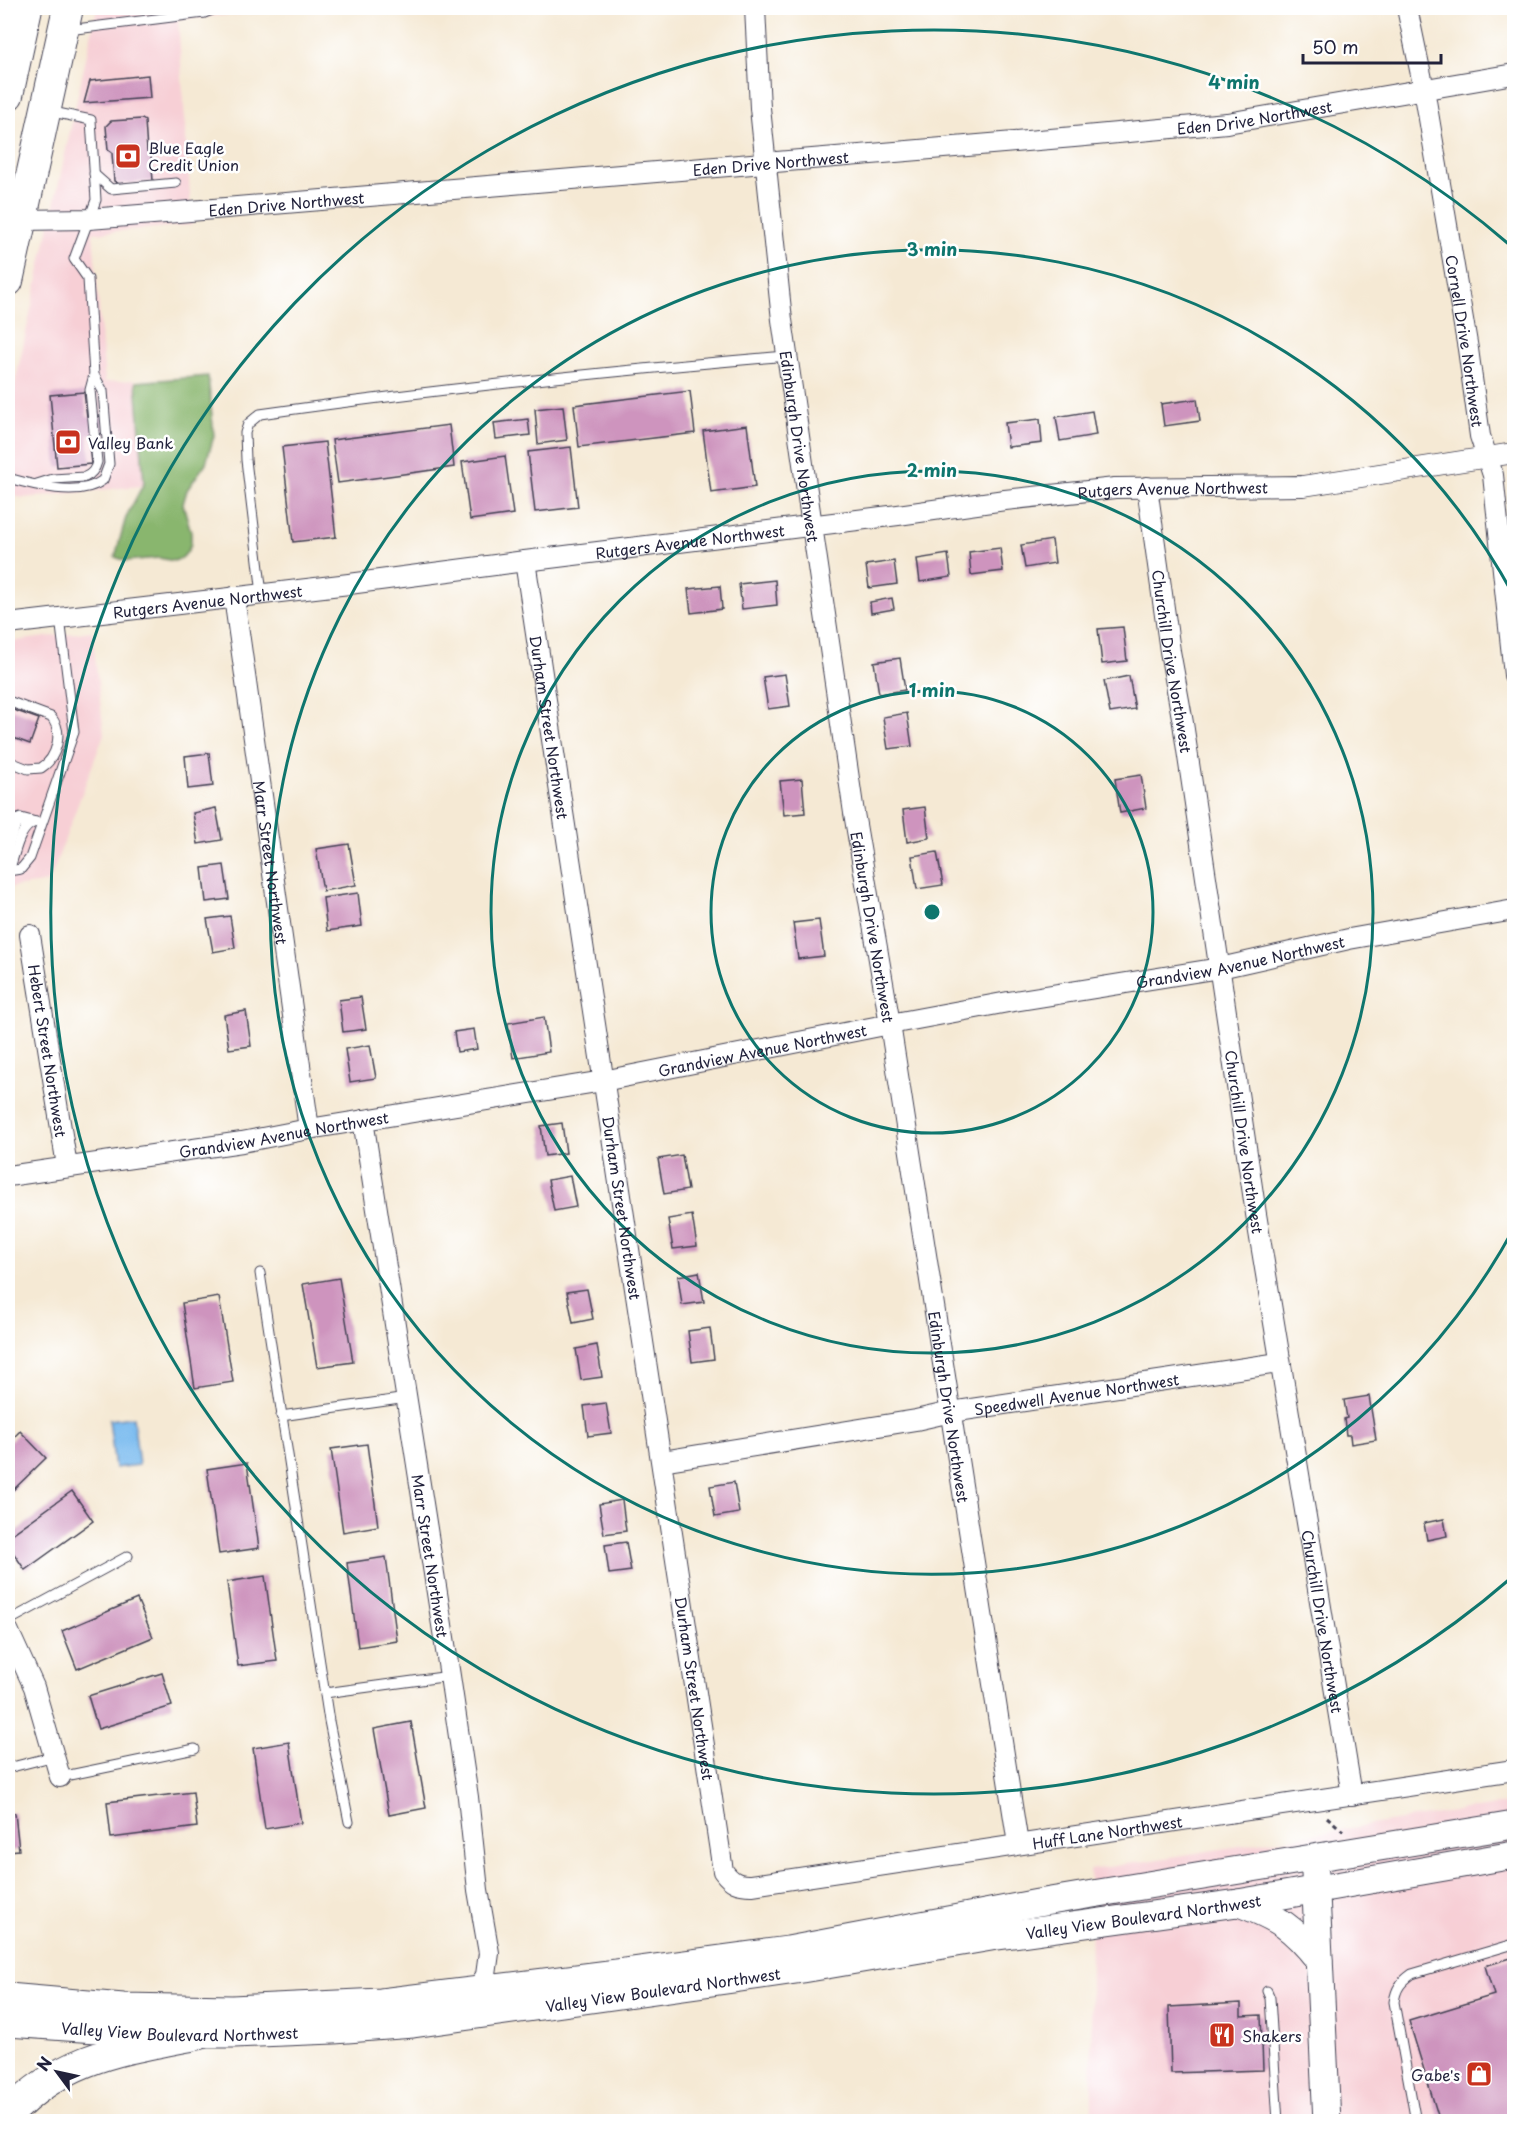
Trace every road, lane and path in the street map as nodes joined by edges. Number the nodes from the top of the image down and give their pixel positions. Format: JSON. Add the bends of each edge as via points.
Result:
{"nodes":[{"id":1,"x":27,"y":8,"type":"edge"},
{"id":2,"x":218,"y":8,"type":"edge"},
{"id":3,"x":755,"y":8,"type":"edge"},
{"id":4,"x":1407,"y":8,"type":"edge"},
{"id":5,"x":204,"y":10,"type":"edge"},
{"id":6,"x":66,"y":19,"type":"edge"},
{"id":7,"x":1515,"y":74,"type":"edge"},
{"id":8,"x":1424,"y":89,"type":"junction"},
{"id":9,"x":8,"y":95,"type":"edge"},
{"id":10,"x":46,"y":111,"type":"junction"},
{"id":11,"x":765,"y":163,"type":"junction"},
{"id":12,"x":94,"y":174,"type":"junction"},
{"id":13,"x":176,"y":183,"type":"dead end"},
{"id":14,"x":88,"y":219,"type":"junction"},
{"id":15,"x":21,"y":220,"type":"junction"},
{"id":16,"x":8,"y":280,"type":"edge"},
{"id":17,"x":788,"y":356,"type":"junction"},
{"id":18,"x":1515,"y":453,"type":"edge"},
{"id":19,"x":1488,"y":457,"type":"junction"},
{"id":20,"x":12,"y":480,"type":"edge"},
{"id":21,"x":1148,"y":487,"type":"junction"},
{"id":22,"x":812,"y":526,"type":"junction"},
{"id":23,"x":525,"y":561,"type":"junction"},
{"id":24,"x":262,"y":594,"type":"junction"},
{"id":25,"x":234,"y":597,"type":"junction"},
{"id":26,"x":60,"y":618,"type":"junction"},
{"id":27,"x":8,"y":624,"type":"edge"},
{"id":28,"x":1515,"y":675,"type":"edge"},
{"id":29,"x":8,"y":701,"type":"edge"},
{"id":30,"x":8,"y":761,"type":"edge"},
{"id":31,"x":36,"y":822,"type":"junction"},
{"id":32,"x":8,"y":823,"type":"edge"},
{"id":33,"x":8,"y":844,"type":"edge"},
{"id":34,"x":8,"y":871,"type":"edge"},
{"id":35,"x":1515,"y":910,"type":"edge"},
{"id":36,"x":30,"y":935,"type":"dead end"},
{"id":37,"x":1220,"y":968,"type":"junction"},
{"id":38,"x":890,"y":1024,"type":"junction"},
{"id":39,"x":603,"y":1081,"type":"junction"},
{"id":40,"x":363,"y":1120,"type":"junction"},
{"id":41,"x":309,"y":1129,"type":"junction"},
{"id":42,"x":67,"y":1166,"type":"junction"},
{"id":43,"x":8,"y":1176,"type":"edge"},
{"id":44,"x":260,"y":1273,"type":"dead end"},
{"id":45,"x":1280,"y":1363,"type":"junction"},
{"id":46,"x":407,"y":1398,"type":"junction"},
{"id":47,"x":951,"y":1412,"type":"junction"},
{"id":48,"x":281,"y":1416,"type":"junction"},
{"id":49,"x":662,"y":1461,"type":"junction"},
{"id":50,"x":128,"y":1556,"type":"dead end"},
{"id":51,"x":8,"y":1621,"type":"edge"},
{"id":52,"x":8,"y":1630,"type":"edge"},
{"id":53,"x":450,"y":1676,"type":"junction"},
{"id":54,"x":325,"y":1693,"type":"junction"},
{"id":55,"x":195,"y":1749,"type":"dead end"},
{"id":56,"x":55,"y":1756,"type":"junction"},
{"id":57,"x":8,"y":1768,"type":"edge"},
{"id":58,"x":1515,"y":1770,"type":"edge"},
{"id":59,"x":60,"y":1777,"type":"joint"},
{"id":60,"x":1352,"y":1795,"type":"junction"},
{"id":61,"x":349,"y":1822,"type":"dead end"},
{"id":62,"x":1515,"y":1825,"type":"edge"},
{"id":63,"x":1018,"y":1844,"type":"junction"},
{"id":64,"x":721,"y":1854,"type":"joint"},
{"id":65,"x":1515,"y":1855,"type":"edge"},
{"id":66,"x":1315,"y":1858,"type":"junction"},
{"id":67,"x":1316,"y":1890,"type":"junction"},
{"id":68,"x":1238,"y":1903,"type":"junction"},
{"id":69,"x":1515,"y":1944,"type":"edge"},
{"id":70,"x":1319,"y":1960,"type":"junction"},
{"id":71,"x":478,"y":1990,"type":"junction"},
{"id":72,"x":1267,"y":1991,"type":"dead end"},
{"id":73,"x":8,"y":1997,"type":"edge"},
{"id":74,"x":8,"y":2023,"type":"edge"},
{"id":75,"x":200,"y":2034,"type":"junction"},
{"id":76,"x":8,"y":2115,"type":"edge"},
{"id":77,"x":1278,"y":2121,"type":"edge"},
{"id":78,"x":1327,"y":2121,"type":"edge"},
{"id":79,"x":1416,"y":2121,"type":"edge"}],
"edges":[{"from":1,"to":9,"type":"main road"},
{"from":2,"to":5,"type":"lane"},
{"from":3,"to":11,"type":"street","name":"Edinburgh Drive Northwest"},
{"from":4,"to":8,"type":"street","name":"Cornell Drive Northwest"},
{"from":5,"to":6,"type":"lane"},
{"from":6,"to":10,"type":"main road"},
{"from":7,"to":8,"type":"street","name":"Eden Drive Northwest"},
{"from":8,"to":11,"type":"street","name":"Eden Drive Northwest","via":[[1227,123]]},
{"from":8,"to":19,"type":"street","name":"Cornell Drive Northwest","via":[[1480,436]]},
{"from":10,"to":12,"type":"lane","via":[[92,120]]},
{"from":10,"to":15,"type":"main road"},
{"from":11,"to":14,"type":"street","name":"Eden Drive Northwest"},
{"from":11,"to":17,"type":"street","name":"Edinburgh Drive Northwest"},
{"from":12,"to":13,"type":"lane","via":[[111,189]]},
{"from":12,"to":14,"type":"lane","via":[[96,200]]},
{"from":14,"to":15,"type":"street","name":"Eden Drive Northwest"},
{"from":14,"to":20,"type":"lane","via":[[74,260],[88,279],[94,375],[103,391],[109,464],[103,480],[90,486],[52,489]]},
{"from":15,"to":16,"type":"main road"},
{"from":17,"to":22,"type":"street","name":"Edinburgh Drive Northwest"},
{"from":17,"to":24,"type":"lane","via":[[380,397],[260,414],[248,424],[245,433]]},
{"from":18,"to":19,"type":"street","name":"Rutgers Avenue Northwest"},
{"from":19,"to":21,"type":"street","name":"Rutgers Avenue Northwest","via":[[1303,486]]},
{"from":19,"to":28,"type":"street","name":"Cornell Drive Northwest"},
{"from":21,"to":22,"type":"street","name":"Rutgers Avenue Northwest","via":[[1005,500]]},
{"from":21,"to":37,"type":"street","name":"Churchill Drive Northwest"},
{"from":22,"to":23,"type":"street","name":"Rutgers Avenue Northwest"},
{"from":22,"to":38,"type":"street","name":"Edinburgh Drive Northwest"},
{"from":23,"to":24,"type":"street","name":"Rutgers Avenue Northwest"},
{"from":23,"to":39,"type":"street","name":"Durham Street Northwest"},
{"from":24,"to":25,"type":"street","name":"Rutgers Avenue Northwest"},
{"from":25,"to":26,"type":"street","name":"Rutgers Avenue Northwest"},
{"from":25,"to":41,"type":"street","name":"Marr Street Northwest"},
{"from":26,"to":27,"type":"street","name":"Rutgers Avenue Northwest"},
{"from":26,"to":31,"type":"lane","via":[[74,732]]},
{"from":29,"to":30,"type":"lane","via":[[51,717],[59,730],[51,758],[41,768],[28,769]]},
{"from":31,"to":32,"type":"lane","via":[[21,818]]},
{"from":31,"to":33,"type":"lane","via":[[16,825]]},
{"from":31,"to":34,"type":"lane","via":[[23,832]]},
{"from":31,"to":34,"type":"lane","via":[[26,865]]},
{"from":35,"to":37,"type":"street","name":"Grandview Avenue Northwest","via":[[1349,939]]},
{"from":36,"to":42,"type":"street","name":"Hebert Street Northwest"},
{"from":37,"to":38,"type":"street","name":"Grandview Avenue Northwest"},
{"from":37,"to":45,"type":"street","name":"Churchill Drive Northwest"},
{"from":38,"to":39,"type":"street","name":"Grandview Avenue Northwest"},
{"from":38,"to":47,"type":"street","name":"Edinburgh Drive Northwest"},
{"from":39,"to":40,"type":"street","name":"Grandview Avenue Northwest"},
{"from":39,"to":49,"type":"street","name":"Durham Street Northwest"},
{"from":40,"to":41,"type":"street","name":"Grandview Avenue Northwest"},
{"from":40,"to":46,"type":"street","name":"Marr Street Northwest"},
{"from":41,"to":42,"type":"street","name":"Grandview Avenue Northwest"},
{"from":42,"to":43,"type":"street","name":"Grandview Avenue Northwest"},
{"from":44,"to":48,"type":"lane"},
{"from":45,"to":47,"type":"street","name":"Speedwell Avenue Northwest"},
{"from":45,"to":60,"type":"street","name":"Churchill Drive Northwest"},
{"from":46,"to":48,"type":"lane"},
{"from":46,"to":53,"type":"street","name":"Marr Street Northwest"},
{"from":47,"to":49,"type":"street","name":"Speedwell Avenue Northwest"},
{"from":47,"to":63,"type":"street","name":"Edinburgh Drive Northwest"},
{"from":48,"to":54,"type":"lane"},
{"from":49,"to":64,"type":"street","name":"Durham Street Northwest"},
{"from":50,"to":51,"type":"lane"},
{"from":52,"to":56,"type":"street","via":[[34,1687]]},
{"from":53,"to":54,"type":"lane"},
{"from":53,"to":71,"type":"street","name":"Marr Street Northwest","via":[[489,1953],[486,1975]]},
{"from":54,"to":61,"type":"lane"},
{"from":55,"to":59,"type":"lane"},
{"from":56,"to":57,"type":"lane"},
{"from":56,"to":59,"type":"street"},
{"from":58,"to":60,"type":"street","name":"Huff Lane Northwest"},
{"from":60,"to":63,"type":"street","name":"Huff Lane Northwest"},
{"from":62,"to":66,"type":"main road","name":"Valley View Boulevard Northwest"},
{"from":63,"to":64,"type":"street","name":"Huff Lane Northwest","via":[[752,1885],[730,1881],[723,1872]]},
{"from":65,"to":67,"type":"main road","name":"Valley View Boulevard Northwest"},
{"from":66,"to":67,"type":"main road"},
{"from":66,"to":71,"type":"main road","name":"Valley View Boulevard Northwest","via":[[1049,1901],[788,1950]]},
{"from":67,"to":68,"type":"main road","name":"Valley View Boulevard Northwest"},
{"from":67,"to":70,"type":"main road"},
{"from":68,"to":70,"type":"main road","via":[[1287,1925]]},
{"from":68,"to":75,"type":"main road","name":"Valley View Boulevard Northwest","via":[[414,2024]]},
{"from":69,"to":79,"type":"lane","via":[[1412,1974],[1396,1990],[1394,2002]]},
{"from":70,"to":78,"type":"main road"},
{"from":71,"to":73,"type":"main road","name":"Valley View Boulevard Northwest","via":[[381,2002],[232,2009],[123,2007]]},
{"from":72,"to":77,"type":"lane"},
{"from":74,"to":75,"type":"main road","name":"Valley View Boulevard Northwest"},
{"from":75,"to":76,"type":"main road","via":[[76,2064],[50,2078]]}]}
